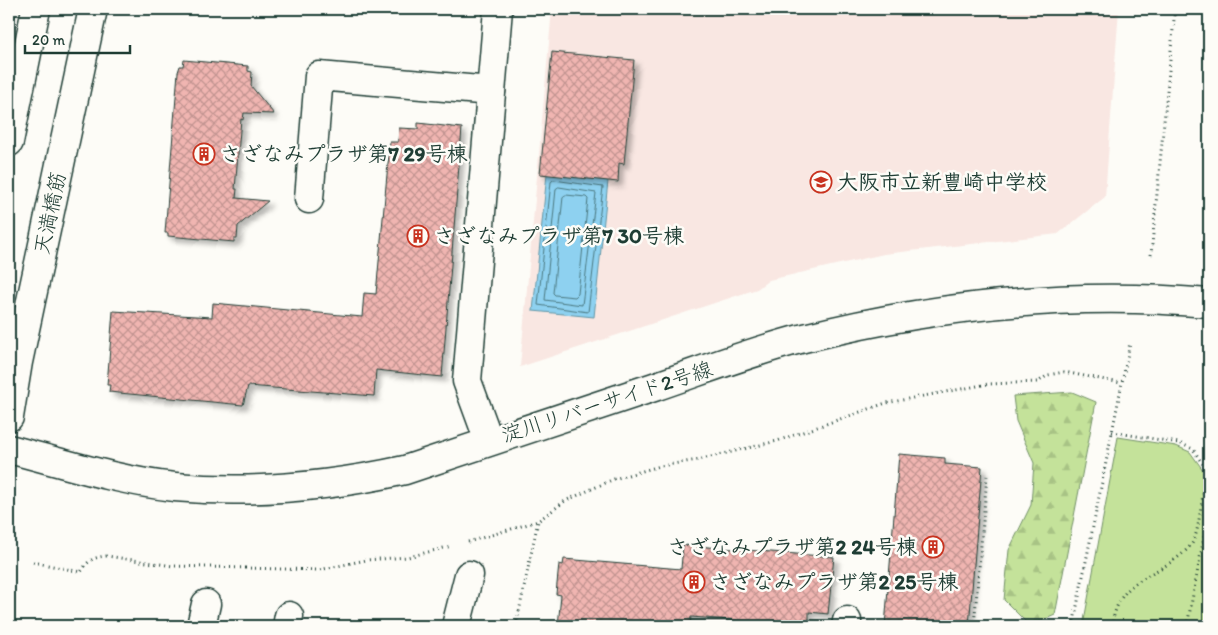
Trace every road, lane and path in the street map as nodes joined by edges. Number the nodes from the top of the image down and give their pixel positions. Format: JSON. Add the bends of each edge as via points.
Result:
{"nodes":[{"id":1,"x":36,"y":9,"type":"edge"},
{"id":2,"x":93,"y":9,"type":"edge"},
{"id":3,"x":498,"y":9,"type":"edge"},
{"id":4,"x":1175,"y":9,"type":"edge"},
{"id":5,"x":491,"y":91,"type":"junction"},
{"id":6,"x":9,"y":142,"type":"edge"},
{"id":7,"x":309,"y":199,"type":"dead end"},
{"id":8,"x":1151,"y":255,"type":"dead end"},
{"id":9,"x":1209,"y":303,"type":"edge"},
{"id":10,"x":1130,"y":342,"type":"dead end"},
{"id":11,"x":1121,"y":384,"type":"junction"},
{"id":12,"x":9,"y":417,"type":"edge"},
{"id":13,"x":1112,"y":432,"type":"junction"},
{"id":14,"x":489,"y":441,"type":"junction"},
{"id":15,"x":9,"y":449,"type":"edge"},
{"id":16,"x":1209,"y":474,"type":"edge"},
{"id":17,"x":987,"y":476,"type":"dead end"},
{"id":18,"x":1209,"y":512,"type":"edge"},
{"id":19,"x":538,"y":521,"type":"junction"},
{"id":20,"x":463,"y":543,"type":"dead end"},
{"id":21,"x":454,"y":546,"type":"dead end"},
{"id":22,"x":33,"y":562,"type":"dead end"},
{"id":23,"x":469,"y":575,"type":"dead end"},
{"id":24,"x":456,"y":626,"type":"edge"},
{"id":25,"x":516,"y":626,"type":"edge"},
{"id":26,"x":974,"y":626,"type":"edge"},
{"id":27,"x":1073,"y":626,"type":"edge"},
{"id":28,"x":1112,"y":626,"type":"edge"},
{"id":29,"x":1187,"y":626,"type":"edge"}],
"edges":[{"from":1,"to":6,"type":"street"},
{"from":2,"to":12,"type":"street","name":"天満橋筋"},
{"from":3,"to":5,"type":"street"},
{"from":4,"to":8,"type":"path"},
{"from":5,"to":7,"type":"street","via":[[319,76]]},
{"from":5,"to":14,"type":"street","via":[[467,381]]},
{"from":9,"to":14,"type":"street","name":"淀川リバーサイド2号線","via":[[1131,299],[1050,300],[976,306],[888,320],[794,341]]},
{"from":10,"to":11,"type":"path"},
{"from":11,"to":13,"type":"path"},
{"from":11,"to":19,"type":"path","via":[[1064,372],[1048,375],[1038,382],[988,384],[886,403],[777,441],[614,479],[565,501]]},
{"from":13,"to":16,"type":"path","via":[[1193,449]]},
{"from":13,"to":27,"type":"path"},
{"from":14,"to":15,"type":"street","name":"淀川リバーサイド2号線","via":[[405,470],[352,482],[261,491],[173,486]]},
{"from":16,"to":28,"type":"path","via":[[1192,543],[1175,560],[1130,587],[1119,600]]},
{"from":17,"to":26,"type":"path"},
{"from":18,"to":29,"type":"path"},
{"from":19,"to":20,"type":"path"},
{"from":19,"to":25,"type":"path"},
{"from":21,"to":22,"type":"path","via":[[408,558],[366,560],[319,570],[173,566],[107,556],[87,562],[81,572]]},
{"from":23,"to":24,"type":"street"}]}
